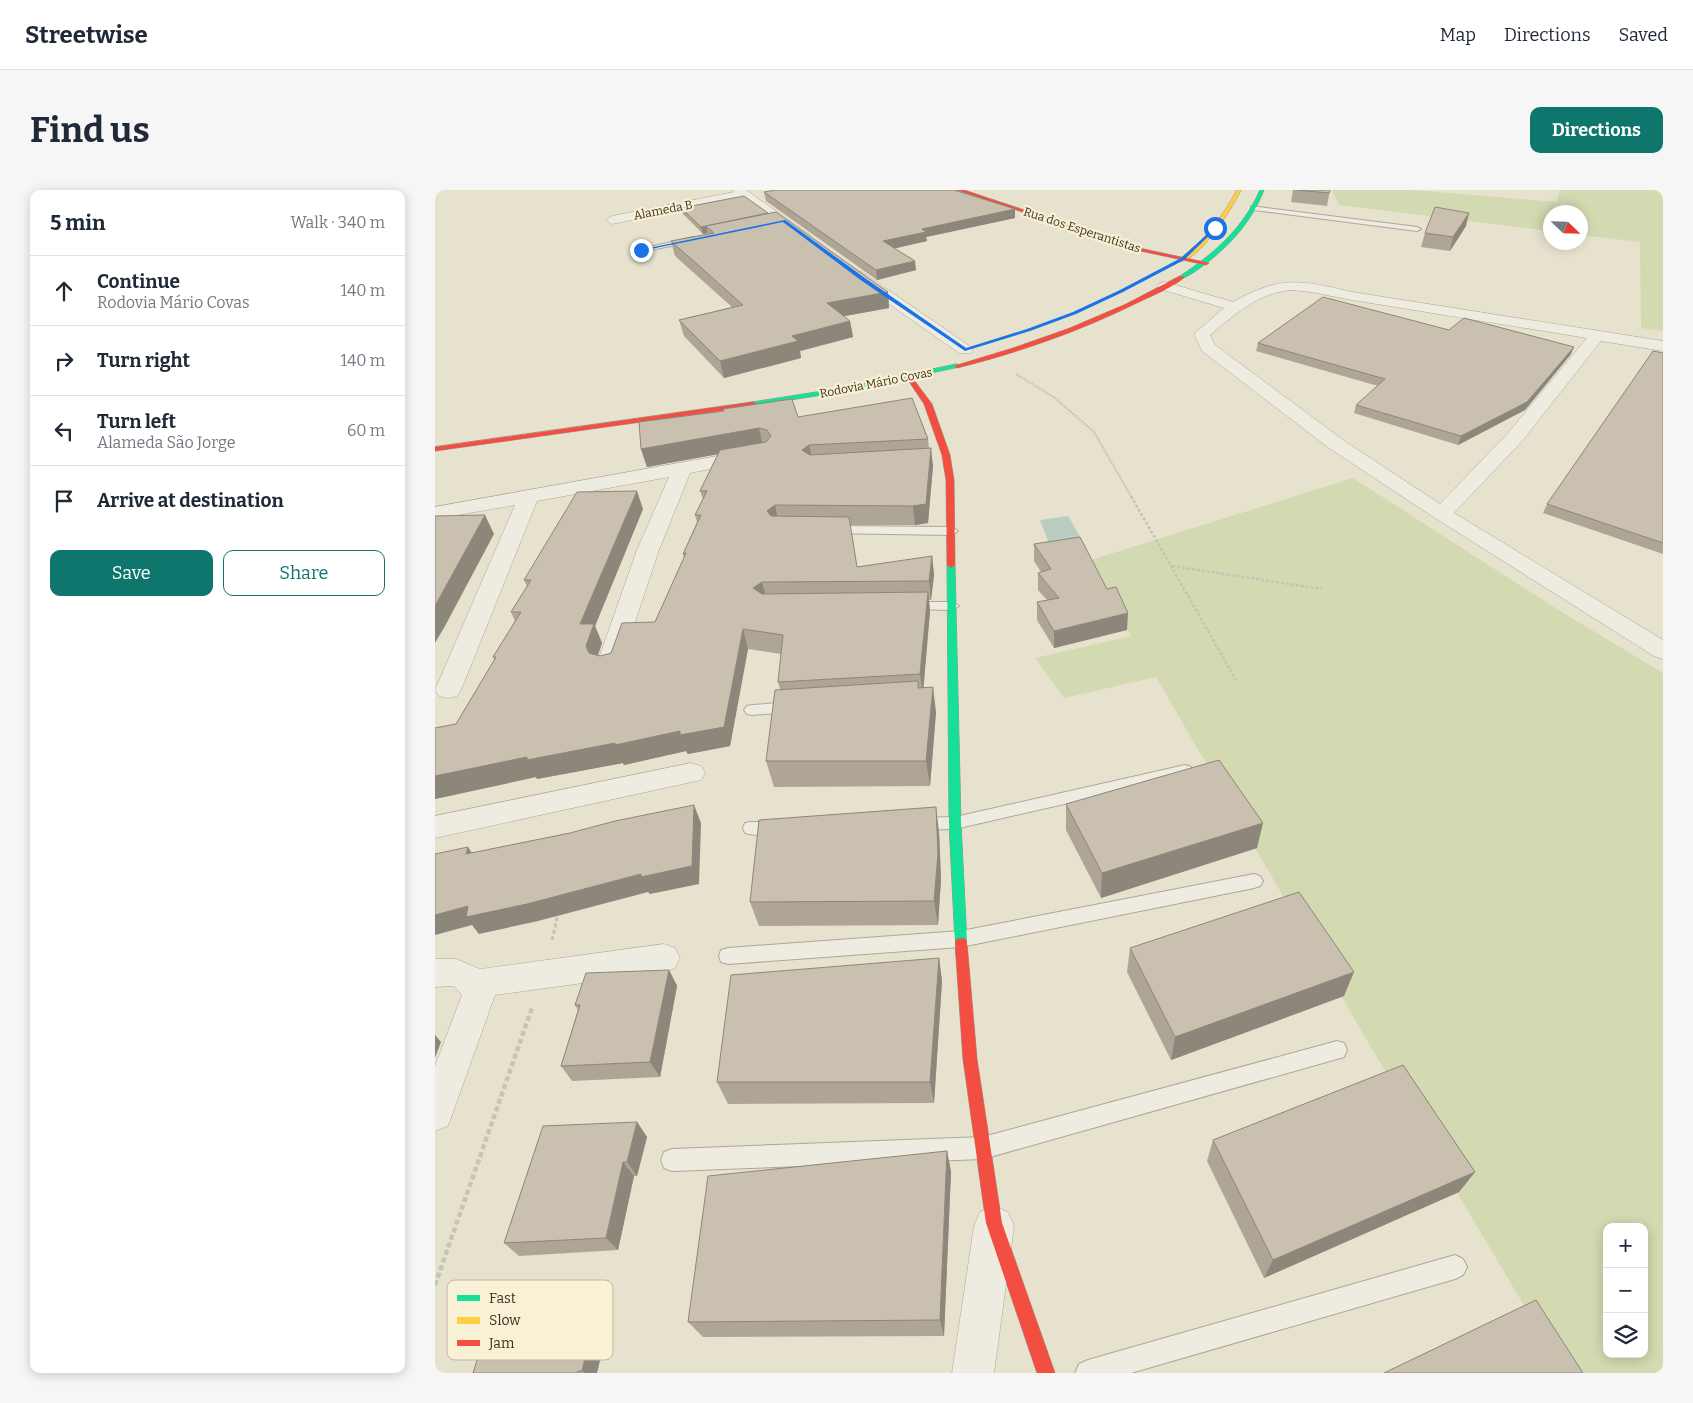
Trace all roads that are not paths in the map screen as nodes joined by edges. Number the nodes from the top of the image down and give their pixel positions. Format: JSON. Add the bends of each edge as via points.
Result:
{"nodes":[{"id":1,"x":959,"y":190,"type":"edge"},
{"id":2,"x":1239,"y":190,"type":"edge"},
{"id":3,"x":1262,"y":190,"type":"edge"},
{"id":4,"x":741,"y":192,"type":"edge"},
{"id":5,"x":1253,"y":208,"type":"junction"},
{"id":6,"x":612,"y":220,"type":"dead end"},
{"id":7,"x":1417,"y":229,"type":"dead end"},
{"id":8,"x":698,"y":238,"type":"edge"},
{"id":9,"x":816,"y":245,"type":"edge"},
{"id":10,"x":641,"y":250,"type":"dead end"},
{"id":11,"x":1183,"y":259,"type":"junction"},
{"id":12,"x":1207,"y":262,"type":"junction"},
{"id":13,"x":848,"y":268,"type":"edge"},
{"id":14,"x":1167,"y":268,"type":"dead end"},
{"id":15,"x":1165,"y":286,"type":"junction"},
{"id":16,"x":1235,"y":307,"type":"junction"},
{"id":17,"x":1597,"y":336,"type":"junction"},
{"id":18,"x":1663,"y":346,"type":"edge"},
{"id":19,"x":970,"y":348,"type":"joint"},
{"id":20,"x":947,"y":354,"type":"dead end"},
{"id":21,"x":909,"y":377,"type":"junction"},
{"id":22,"x":435,"y":449,"type":"edge"},
{"id":23,"x":763,"y":454,"type":"edge"},
{"id":24,"x":682,"y":468,"type":"junction"},
{"id":25,"x":527,"y":498,"type":"junction"},
{"id":26,"x":435,"y":513,"type":"edge"},
{"id":27,"x":1443,"y":514,"type":"junction"},
{"id":28,"x":818,"y":530,"type":"edge"},
{"id":29,"x":952,"y":531,"type":"junction"},
{"id":30,"x":894,"y":606,"type":"edge"},
{"id":31,"x":952,"y":606,"type":"junction"},
{"id":32,"x":1663,"y":651,"type":"edge"},
{"id":33,"x":608,"y":666,"type":"edge"},
{"id":34,"x":448,"y":690,"type":"dead end"},
{"id":35,"x":953,"y":699,"type":"junction"},
{"id":36,"x":934,"y":700,"type":"edge"},
{"id":37,"x":809,"y":707,"type":"edge"},
{"id":38,"x":752,"y":710,"type":"dead end"},
{"id":39,"x":1185,"y":771,"type":"edge"},
{"id":40,"x":691,"y":773,"type":"dead end"},
{"id":41,"x":955,"y":823,"type":"junction"},
{"id":42,"x":897,"y":825,"type":"edge"},
{"id":43,"x":435,"y":827,"type":"edge"},
{"id":44,"x":800,"y":827,"type":"edge"},
{"id":45,"x":751,"y":828,"type":"dead end"},
{"id":46,"x":1254,"y":881,"type":"dead end"},
{"id":47,"x":961,"y":939,"type":"junction"},
{"id":48,"x":728,"y":956,"type":"dead end"},
{"id":49,"x":664,"y":958,"type":"dead end"},
{"id":50,"x":435,"y":973,"type":"edge"},
{"id":51,"x":474,"y":984,"type":"junction"},
{"id":52,"x":1337,"y":1050,"type":"dead end"},
{"id":53,"x":435,"y":1114,"type":"edge"},
{"id":54,"x":983,"y":1148,"type":"junction"},
{"id":55,"x":672,"y":1160,"type":"dead end"},
{"id":56,"x":995,"y":1223,"type":"junction"},
{"id":57,"x":1455,"y":1267,"type":"dead end"},
{"id":58,"x":973,"y":1373,"type":"edge"},
{"id":59,"x":1046,"y":1373,"type":"edge"},
{"id":60,"x":1088,"y":1373,"type":"edge"}],
"edges":[{"from":1,"to":11,"type":"main road","name":"Rua dos Esperantistas","via":[[1137,249]]},
{"from":2,"to":11,"type":"main road","via":[[1231,209]]},
{"from":3,"to":5,"type":"main road","name":"Rodovia Mário Covas"},
{"from":4,"to":6,"type":"street","name":"Alameda B"},
{"from":4,"to":9,"type":"street","via":[[779,222]]},
{"from":5,"to":7,"type":"lane"},
{"from":5,"to":12,"type":"main road","name":"Rodovia Mário Covas","via":[[1226,246]]},
{"from":8,"to":10,"type":"lane"},
{"from":11,"to":12,"type":"main road","name":"Rua dos Esperantistas"},
{"from":11,"to":14,"type":"main road"},
{"from":12,"to":15,"type":"main road","name":"Rodovia Mário Covas"},
{"from":13,"to":19,"type":"street"},
{"from":15,"to":16,"type":"street"},
{"from":15,"to":21,"type":"main road","name":"Rodovia Mário Covas","via":[[1088,324],[1046,340]]},
{"from":16,"to":17,"type":"street","via":[[1269,290],[1297,286]]},
{"from":16,"to":27,"type":"street","via":[[1202,334],[1208,348],[1336,444]]},
{"from":17,"to":18,"type":"street"},
{"from":17,"to":27,"type":"street","via":[[1515,437]]},
{"from":19,"to":20,"type":"main road","name":"Rodovia Mário Covas"},
{"from":21,"to":22,"type":"main road","name":"Rodovia Mário Covas","via":[[802,397]]},
{"from":21,"to":29,"type":"main road","via":[[928,404],[942,462]]},
{"from":23,"to":24,"type":"street"},
{"from":24,"to":25,"type":"street"},
{"from":24,"to":33,"type":"street","via":[[648,550]]},
{"from":25,"to":26,"type":"street"},
{"from":25,"to":34,"type":"street","via":[[510,548]]},
{"from":27,"to":32,"type":"street"},
{"from":28,"to":29,"type":"lane"},
{"from":29,"to":31,"type":"main road"},
{"from":30,"to":31,"type":"lane"},
{"from":31,"to":35,"type":"main road"},
{"from":35,"to":36,"type":"lane"},
{"from":35,"to":41,"type":"main road"},
{"from":37,"to":38,"type":"lane"},
{"from":39,"to":41,"type":"lane"},
{"from":40,"to":43,"type":"street"},
{"from":41,"to":42,"type":"lane"},
{"from":41,"to":47,"type":"main road"},
{"from":44,"to":45,"type":"lane"},
{"from":46,"to":47,"type":"lane"},
{"from":47,"to":48,"type":"lane"},
{"from":47,"to":54,"type":"main road","via":[[970,1059]]},
{"from":49,"to":51,"type":"street"},
{"from":50,"to":51,"type":"street","via":[[461,974]]},
{"from":51,"to":53,"type":"street","via":[[479,994]]},
{"from":52,"to":54,"type":"lane"},
{"from":54,"to":55,"type":"lane"},
{"from":54,"to":56,"type":"main road"},
{"from":56,"to":58,"type":"street"},
{"from":56,"to":59,"type":"main road"},
{"from":57,"to":60,"type":"lane"}]}
